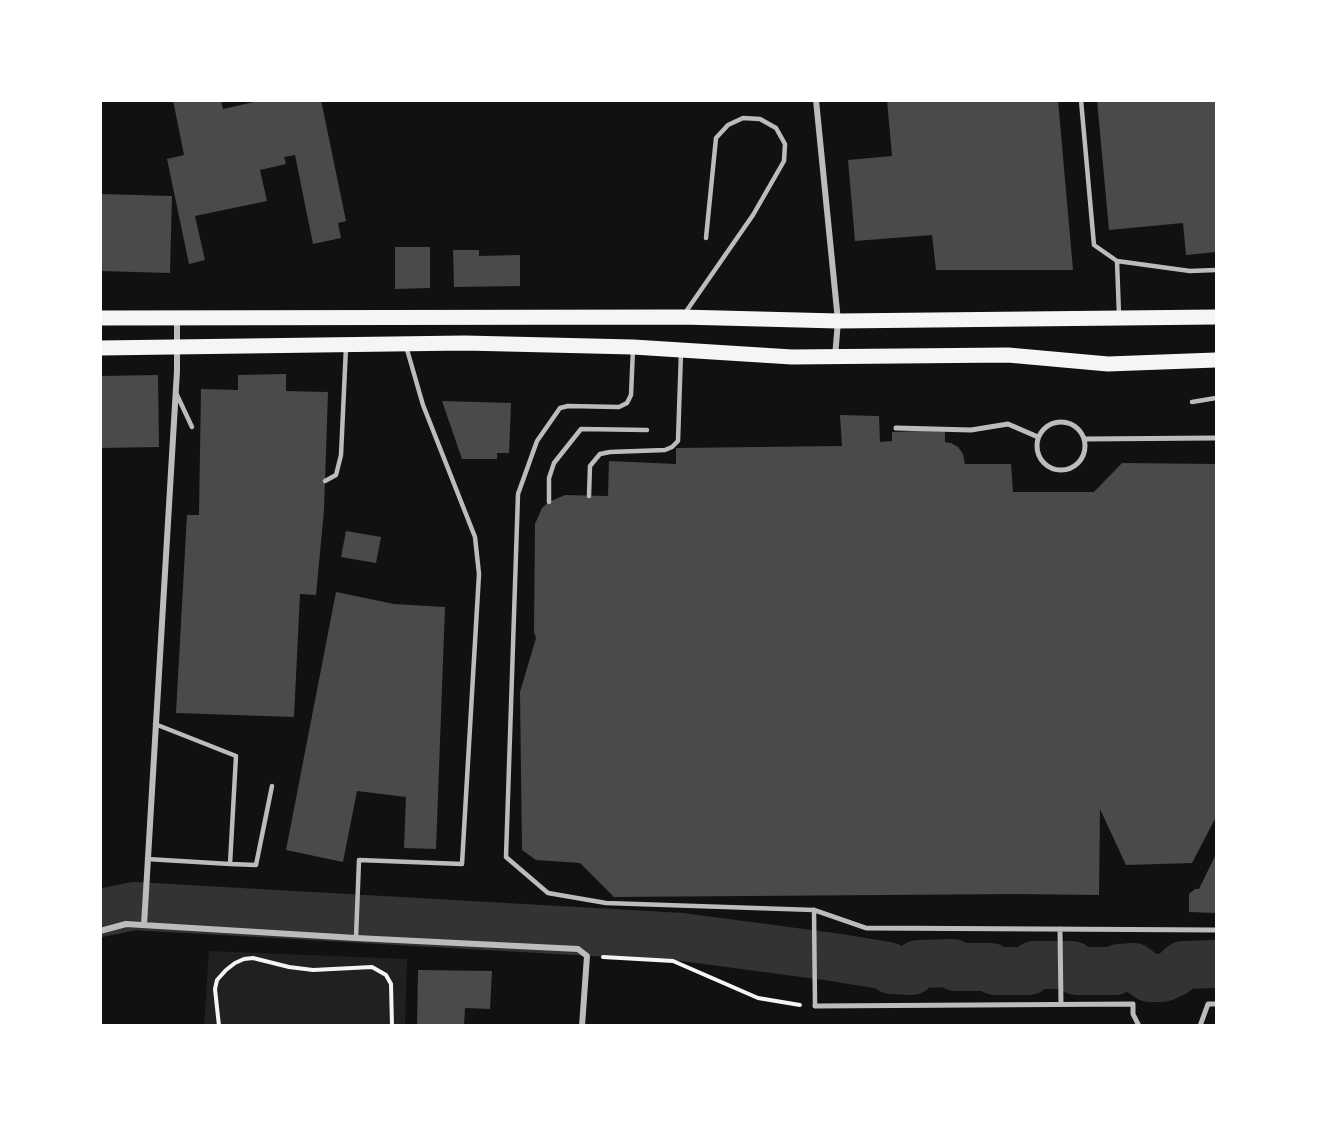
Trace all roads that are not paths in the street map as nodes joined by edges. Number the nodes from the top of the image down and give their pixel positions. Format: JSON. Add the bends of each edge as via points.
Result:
{"nodes":[{"id":1,"x":816,"y":100,"type":"edge"},
{"id":2,"x":1081,"y":100,"type":"edge"},
{"id":3,"x":706,"y":238,"type":"dead end"},
{"id":4,"x":1117,"y":261,"type":"junction"},
{"id":5,"x":1216,"y":270,"type":"edge"},
{"id":6,"x":681,"y":317,"type":"junction"},
{"id":7,"x":1216,"y":317,"type":"edge"},
{"id":8,"x":100,"y":318,"type":"edge"},
{"id":9,"x":177,"y":318,"type":"junction"},
{"id":10,"x":1119,"y":319,"type":"junction"},
{"id":11,"x":838,"y":321,"type":"junction"},
{"id":12,"x":405,"y":343,"type":"junction"},
{"id":13,"x":346,"y":345,"type":"junction"},
{"id":14,"x":177,"y":347,"type":"junction"},
{"id":15,"x":633,"y":347,"type":"junction"},
{"id":16,"x":100,"y":348,"type":"edge"},
{"id":17,"x":681,"y":350,"type":"junction"},
{"id":18,"x":836,"y":357,"type":"junction"},
{"id":19,"x":1216,"y":360,"type":"edge"},
{"id":20,"x":176,"y":393,"type":"junction"},
{"id":21,"x":1216,"y":398,"type":"edge"},
{"id":22,"x":1192,"y":402,"type":"dead end"},
{"id":23,"x":192,"y":427,"type":"dead end"},
{"id":24,"x":896,"y":428,"type":"dead end"},
{"id":25,"x":647,"y":430,"type":"dead end"},
{"id":26,"x":1038,"y":437,"type":"junction"},
{"id":27,"x":1216,"y":438,"type":"edge"},
{"id":28,"x":1084,"y":439,"type":"junction"},
{"id":29,"x":325,"y":481,"type":"dead end"},
{"id":30,"x":589,"y":496,"type":"dead end"},
{"id":31,"x":549,"y":502,"type":"dead end"},
{"id":32,"x":155,"y":724,"type":"junction"},
{"id":33,"x":272,"y":786,"type":"dead end"},
{"id":34,"x":147,"y":859,"type":"junction"},
{"id":35,"x":230,"y":864,"type":"junction"},
{"id":36,"x":814,"y":910,"type":"junction"},
{"id":37,"x":144,"y":925,"type":"junction"},
{"id":38,"x":1060,"y":929,"type":"junction"},
{"id":39,"x":1216,"y":930,"type":"edge"},
{"id":40,"x":100,"y":932,"type":"edge"},
{"id":41,"x":356,"y":939,"type":"junction"},
{"id":42,"x":1061,"y":1004,"type":"junction"},
{"id":43,"x":1216,"y":1004,"type":"edge"},
{"id":44,"x":815,"y":1006,"type":"joint"},
{"id":45,"x":582,"y":1026,"type":"edge"},
{"id":46,"x":1139,"y":1026,"type":"edge"},
{"id":47,"x":1200,"y":1026,"type":"edge"}],
"edges":[{"from":1,"to":11,"type":"street"},
{"from":2,"to":4,"type":"lane","via":[[1095,245]]},
{"from":3,"to":6,"type":"lane","via":[[716,138],[743,118],[760,119],[776,128],[785,144],[784,161],[753,215]]},
{"from":4,"to":5,"type":"lane","via":[[1190,271]]},
{"from":4,"to":10,"type":"lane"},
{"from":6,"to":9,"type":"main road"},
{"from":6,"to":11,"type":"main road"},
{"from":7,"to":10,"type":"main road"},
{"from":8,"to":9,"type":"main road"},
{"from":9,"to":14,"type":"street"},
{"from":10,"to":11,"type":"main road"},
{"from":11,"to":18,"type":"street"},
{"from":12,"to":13,"type":"main road"},
{"from":12,"to":15,"type":"main road"},
{"from":12,"to":41,"type":"lane","via":[[423,405],[475,537],[479,574],[462,864],[359,860]]},
{"from":13,"to":14,"type":"main road"},
{"from":13,"to":29,"type":"lane","via":[[342,455],[336,475]]},
{"from":14,"to":16,"type":"main road"},
{"from":14,"to":20,"type":"street"},
{"from":15,"to":17,"type":"main road"},
{"from":15,"to":36,"type":"lane","via":[[631,395],[627,403],[619,407],[560,408],[537,441],[518,494],[506,857],[548,893],[606,903]]},
{"from":17,"to":18,"type":"main road"},
{"from":17,"to":30,"type":"lane","via":[[678,441],[665,450],[600,454],[591,466]]},
{"from":18,"to":19,"type":"main road","via":[[1008,355],[1108,364]]},
{"from":20,"to":23,"type":"lane"},
{"from":20,"to":32,"type":"street"},
{"from":21,"to":22,"type":"lane"},
{"from":24,"to":26,"type":"street","via":[[971,430],[1008,424]]},
{"from":25,"to":31,"type":"lane","via":[[581,429],[554,463],[549,478]]},
{"from":26,"to":28,"type":"street","via":[[1051,423],[1064,422],[1076,426]]},
{"from":26,"to":28,"type":"street","via":[[1041,460],[1058,470],[1071,468],[1080,461]]},
{"from":27,"to":28,"type":"street"},
{"from":32,"to":34,"type":"street"},
{"from":32,"to":35,"type":"lane","via":[[236,756]]},
{"from":33,"to":35,"type":"lane","via":[[256,865]]},
{"from":34,"to":35,"type":"lane"},
{"from":34,"to":37,"type":"street"},
{"from":36,"to":38,"type":"street","via":[[866,928]]},
{"from":36,"to":44,"type":"lane"},
{"from":37,"to":40,"type":"street","via":[[126,924]]},
{"from":37,"to":41,"type":"street"},
{"from":38,"to":39,"type":"street"},
{"from":38,"to":42,"type":"street"},
{"from":41,"to":45,"type":"street","via":[[578,949],[587,956]]},
{"from":42,"to":44,"type":"street"},
{"from":42,"to":46,"type":"street","via":[[1132,1004]]},
{"from":43,"to":47,"type":"street","via":[[1208,1004]]}]}
